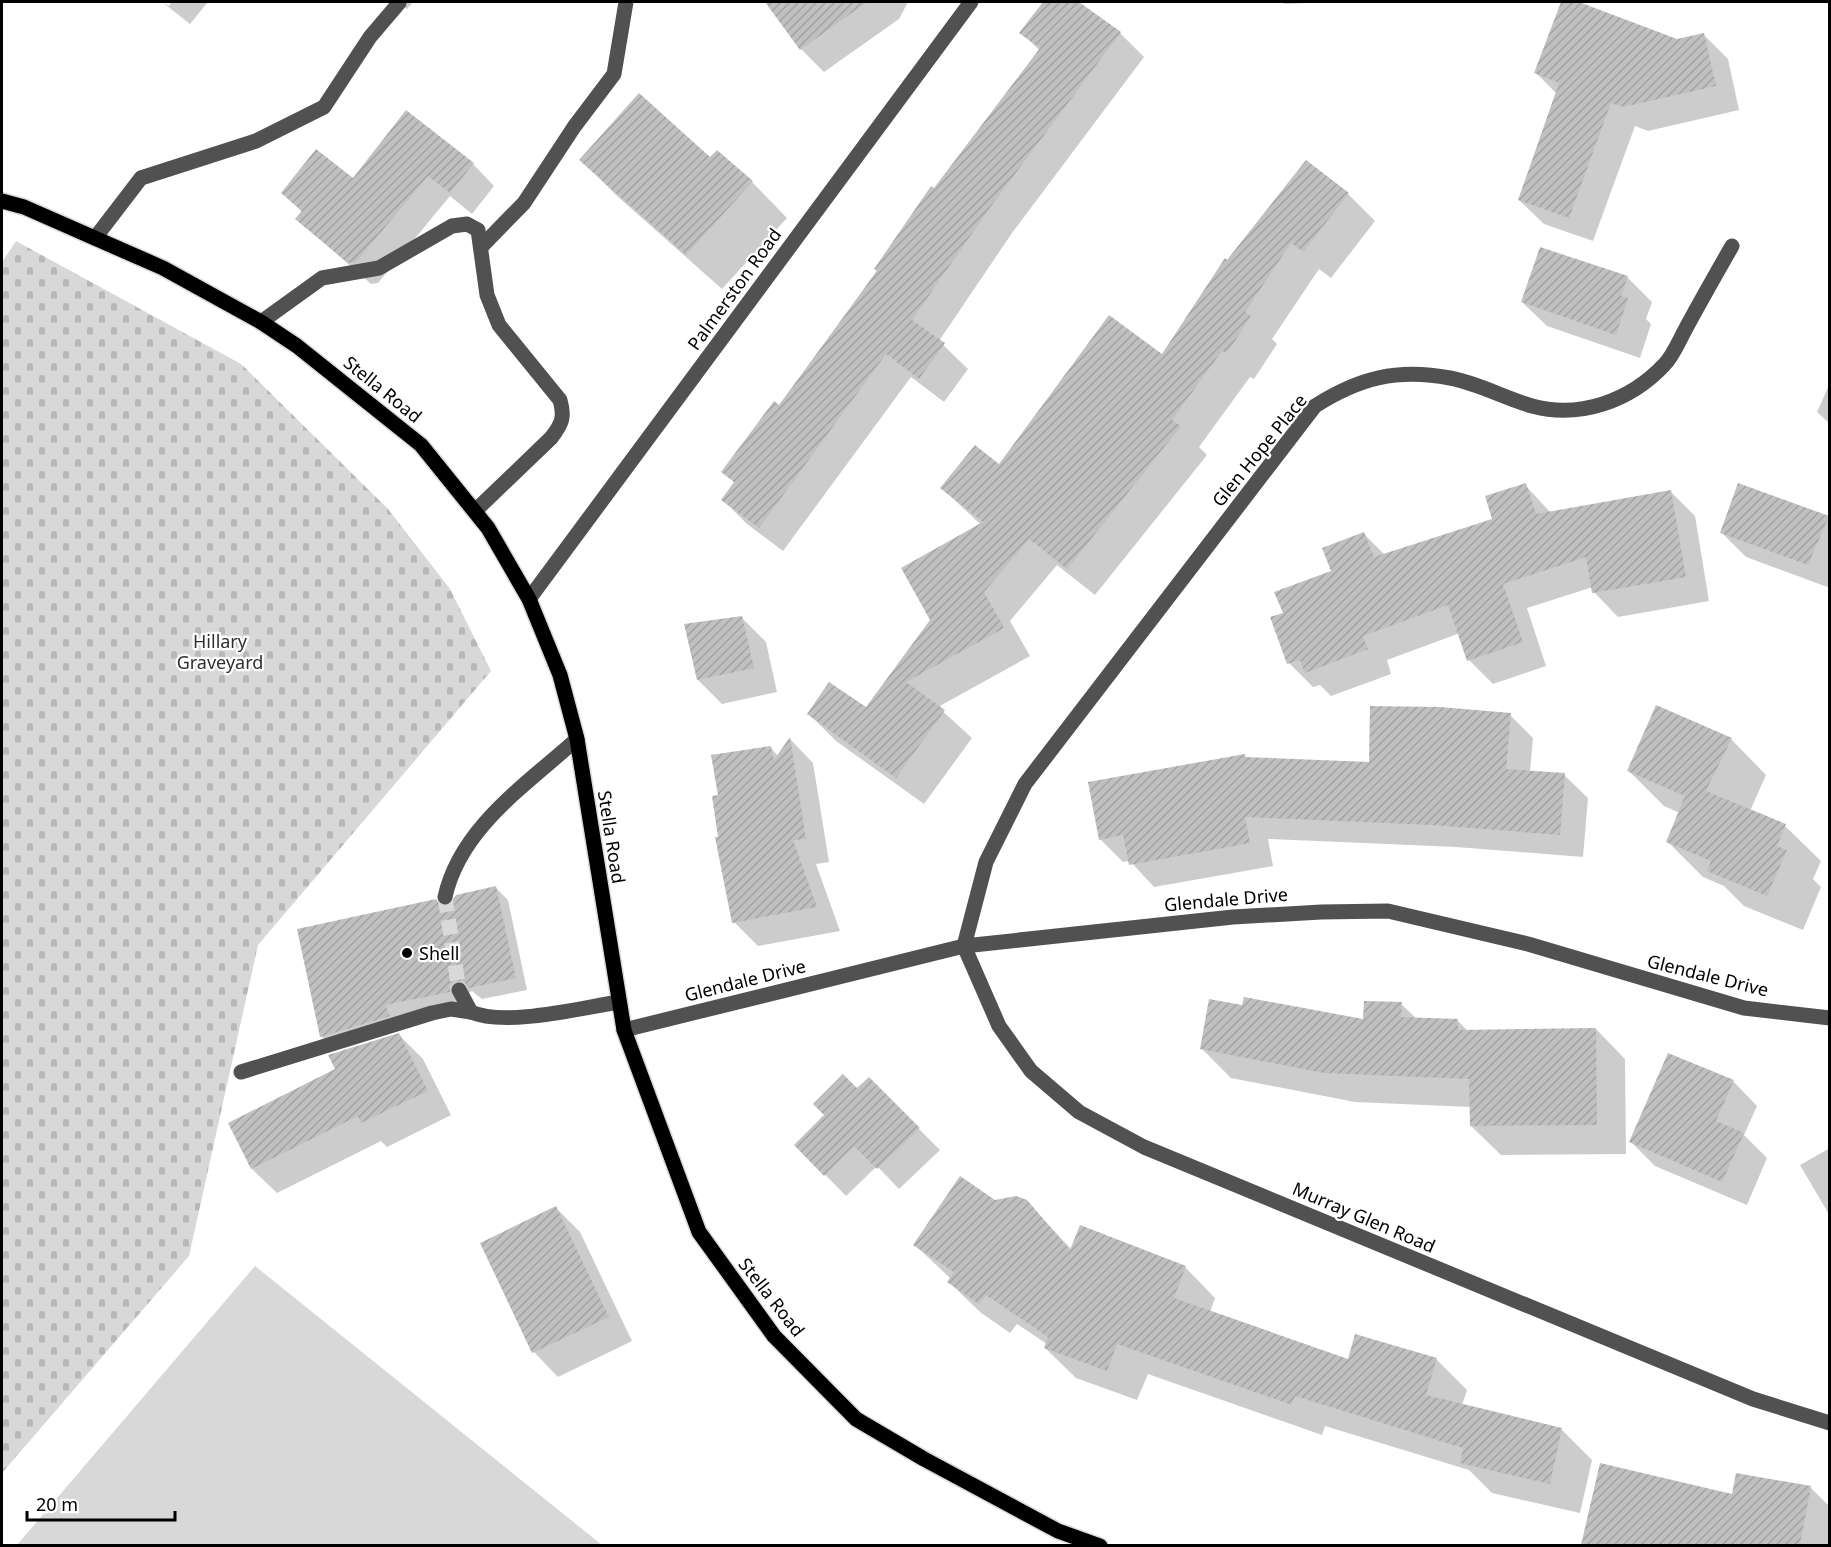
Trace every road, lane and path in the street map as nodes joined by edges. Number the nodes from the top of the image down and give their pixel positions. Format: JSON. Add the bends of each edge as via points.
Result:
{"nodes":[{"id":1,"x":626,"y":2,"type":"edge"},
{"id":2,"x":971,"y":2,"type":"edge"},
{"id":3,"x":399,"y":3,"type":"edge"},
{"id":4,"x":2,"y":201,"type":"edge"},
{"id":5,"x":95,"y":238,"type":"junction"},
{"id":6,"x":482,"y":246,"type":"junction"},
{"id":7,"x":1732,"y":246,"type":"dead end"},
{"id":8,"x":261,"y":322,"type":"junction"},
{"id":9,"x":474,"y":511,"type":"junction"},
{"id":10,"x":529,"y":599,"type":"junction"},
{"id":11,"x":576,"y":739,"type":"junction"},
{"id":12,"x":445,"y":897,"type":"tunnel mouth"},
{"id":13,"x":964,"y":946,"type":"junction"},
{"id":14,"x":459,"y":990,"type":"tunnel mouth"},
{"id":15,"x":619,"y":1002,"type":"junction"},
{"id":16,"x":471,"y":1012,"type":"junction"},
{"id":17,"x":1830,"y":1018,"type":"edge"},
{"id":18,"x":624,"y":1030,"type":"junction"},
{"id":19,"x":241,"y":1072,"type":"dead end"},
{"id":20,"x":1830,"y":1423,"type":"edge"},
{"id":21,"x":1100,"y":1545,"type":"edge"}],
"edges":[{"from":1,"to":6,"type":"street","via":[[614,75],[524,203]]},
{"from":2,"to":10,"type":"street","name":"Palmerston Road"},
{"from":3,"to":5,"type":"street","via":[[370,37],[324,107],[255,141],[141,178]]},
{"from":4,"to":5,"type":"main road","name":"Stella Road"},
{"from":5,"to":8,"type":"main road","name":"Stella Road","via":[[164,268]]},
{"from":6,"to":8,"type":"street","via":[[478,231],[467,224],[452,226],[379,268],[322,278]]},
{"from":6,"to":9,"type":"street","via":[[487,295],[499,324],[560,400],[564,413],[551,438]]},
{"from":7,"to":13,"type":"street","name":"Glen Hope Place","via":[[1665,364],[1631,392],[1598,407],[1561,412],[1452,378],[1421,374],[1380,377],[1345,387],[1315,406],[1025,784],[986,862]]},
{"from":8,"to":9,"type":"main road","name":"Stella Road","via":[[421,445]]},
{"from":9,"to":10,"type":"main road","name":"Stella Road"},
{"from":10,"to":11,"type":"main road","name":"Stella Road","via":[[560,675]]},
{"from":11,"to":12,"type":"street","via":[[500,808],[465,846],[450,874]]},
{"from":11,"to":15,"type":"main road","name":"Stella Road"},
{"from":13,"to":17,"type":"street","name":"Glendale Drive","via":[[1233,917],[1388,911],[1528,944],[1744,1008]]},
{"from":13,"to":18,"type":"street","name":"Glendale Drive"},
{"from":13,"to":20,"type":"street","name":"Murray Glen Road","via":[[999,1026],[1031,1071],[1079,1112],[1144,1147],[1742,1395]]},
{"from":14,"to":16,"type":"street"},
{"from":15,"to":16,"type":"street","via":[[510,1018],[484,1018]]},
{"from":15,"to":18,"type":"main road","name":"Stella Road"},
{"from":16,"to":19,"type":"street","via":[[451,1009],[432,1013]]},
{"from":18,"to":21,"type":"main road","name":"Stella Road","via":[[699,1232],[774,1336],[856,1419],[1058,1531]]}]}
